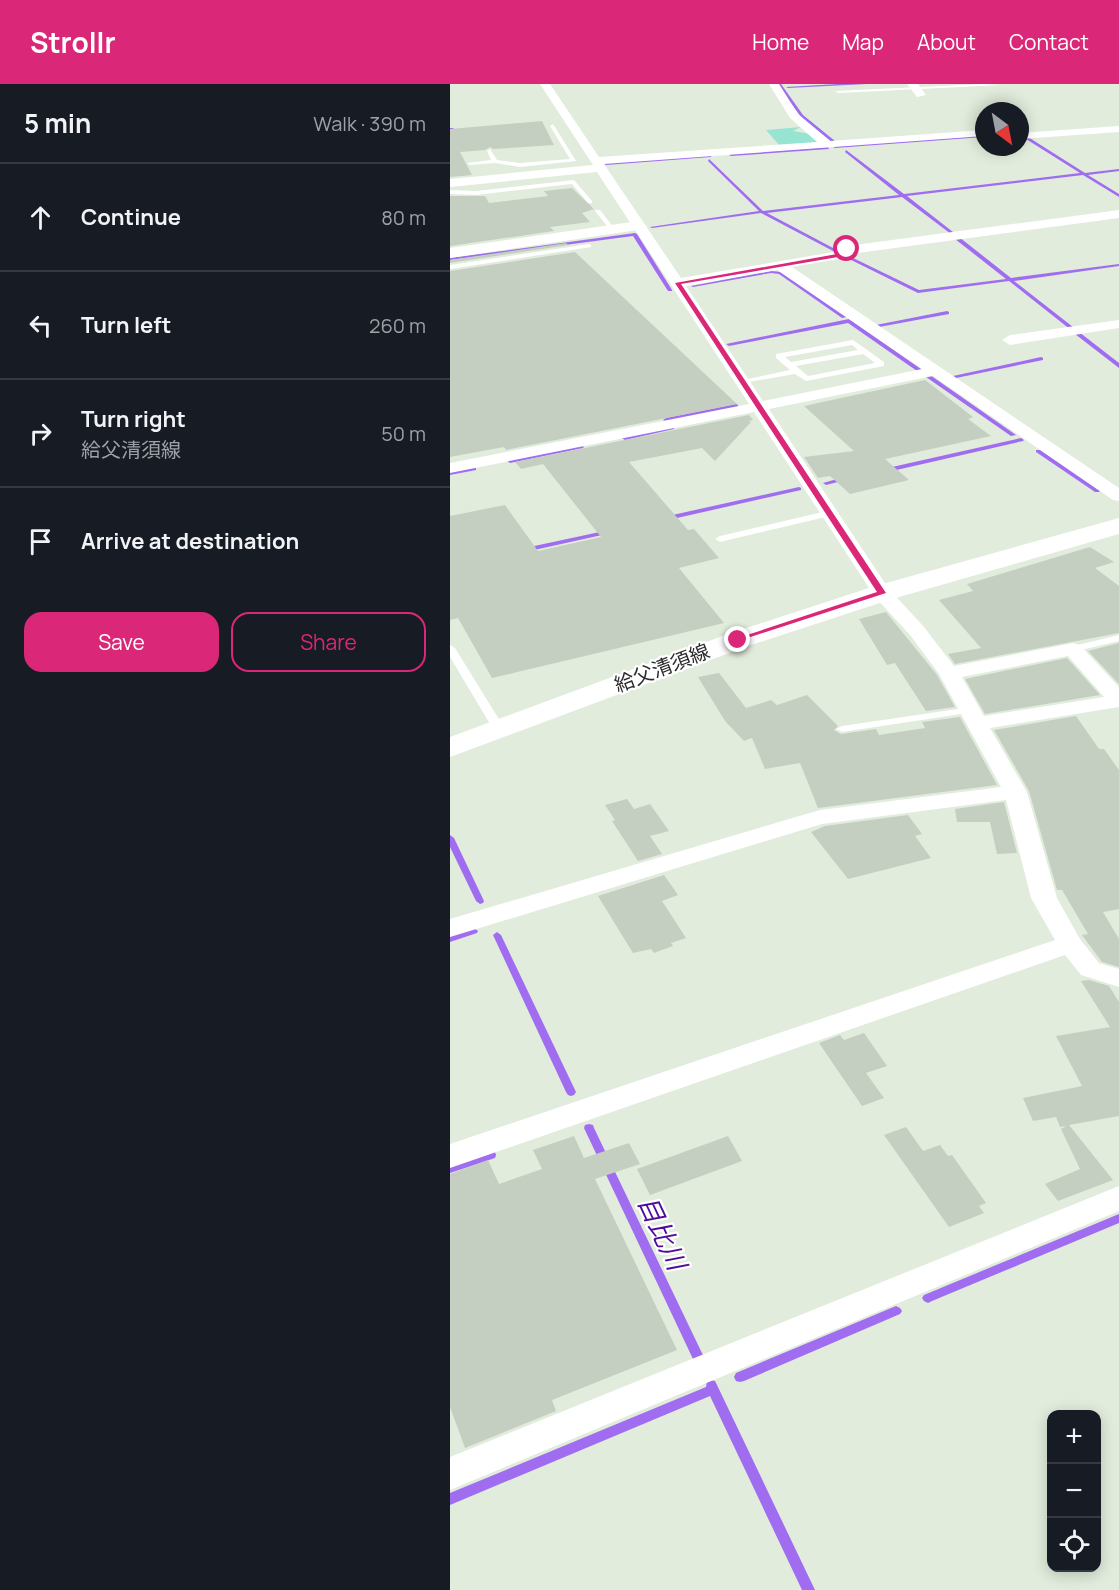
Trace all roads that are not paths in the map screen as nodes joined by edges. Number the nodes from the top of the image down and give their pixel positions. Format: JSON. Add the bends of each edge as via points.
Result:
{"nodes":[{"id":1,"x":545,"y":84,"type":"edge"},
{"id":2,"x":774,"y":84,"type":"edge"},
{"id":3,"x":998,"y":85,"type":"edge"},
{"id":4,"x":916,"y":89,"type":"edge"},
{"id":5,"x":838,"y":91,"type":"dead end"},
{"id":6,"x":1119,"y":123,"type":"edge"},
{"id":7,"x":553,"y":126,"type":"dead end"},
{"id":8,"x":1119,"y":129,"type":"edge"},
{"id":9,"x":1029,"y":130,"type":"edge"},
{"id":10,"x":975,"y":134,"type":"edge"},
{"id":11,"x":1029,"y":135,"type":"edge"},
{"id":12,"x":975,"y":140,"type":"edge"},
{"id":13,"x":828,"y":145,"type":"junction"},
{"id":14,"x":490,"y":151,"type":"dead end"},
{"id":15,"x":718,"y":153,"type":"junction"},
{"id":16,"x":573,"y":158,"type":"junction"},
{"id":17,"x":495,"y":161,"type":"junction"},
{"id":18,"x":598,"y":162,"type":"junction"},
{"id":19,"x":470,"y":163,"type":"dead end"},
{"id":20,"x":450,"y":183,"type":"edge"},
{"id":21,"x":450,"y":192,"type":"edge"},
{"id":22,"x":590,"y":202,"type":"dead end"},
{"id":23,"x":598,"y":211,"type":"dead end"},
{"id":24,"x":1119,"y":214,"type":"edge"},
{"id":25,"x":639,"y":226,"type":"junction"},
{"id":26,"x":613,"y":230,"type":"junction"},
{"id":27,"x":590,"y":246,"type":"dead end"},
{"id":28,"x":450,"y":253,"type":"edge"},
{"id":29,"x":781,"y":266,"type":"junction"},
{"id":30,"x":450,"y":267,"type":"edge"},
{"id":31,"x":678,"y":283,"type":"junction"},
{"id":32,"x":1119,"y":324,"type":"edge"},
{"id":33,"x":1010,"y":340,"type":"dead end"},
{"id":34,"x":865,"y":351,"type":"junction"},
{"id":35,"x":793,"y":368,"type":"junction"},
{"id":36,"x":937,"y":371,"type":"junction"},
{"id":37,"x":743,"y":381,"type":"junction"},
{"id":38,"x":760,"y":406,"type":"junction"},
{"id":39,"x":450,"y":468,"type":"edge"},
{"id":40,"x":1119,"y":496,"type":"edge"},
{"id":41,"x":831,"y":513,"type":"junction"},
{"id":42,"x":1119,"y":526,"type":"edge"},
{"id":43,"x":720,"y":538,"type":"dead end"},
{"id":44,"x":882,"y":593,"type":"junction"},
{"id":45,"x":1119,"y":638,"type":"edge"},
{"id":46,"x":450,"y":648,"type":"edge"},
{"id":47,"x":1073,"y":649,"type":"junction"},
{"id":48,"x":949,"y":673,"type":"junction"},
{"id":49,"x":1118,"y":703,"type":"edge"},
{"id":50,"x":974,"y":716,"type":"junction"},
{"id":51,"x":499,"y":729,"type":"junction"},
{"id":52,"x":842,"y":729,"type":"dead end"},
{"id":53,"x":450,"y":748,"type":"edge"},
{"id":54,"x":1015,"y":792,"type":"junction"},
{"id":55,"x":450,"y":928,"type":"edge"},
{"id":56,"x":1070,"y":944,"type":"junction"},
{"id":57,"x":1119,"y":978,"type":"edge"},
{"id":58,"x":450,"y":1156,"type":"edge"},
{"id":59,"x":1119,"y":1198,"type":"edge"},
{"id":60,"x":450,"y":1474,"type":"edge"}],
"edges":[{"from":1,"to":18,"type":"street"},
{"from":2,"to":13,"type":"street","via":[[794,116]]},
{"from":3,"to":4,"type":"lane"},
{"from":4,"to":5,"type":"lane"},
{"from":6,"to":9,"type":"street"},
{"from":7,"to":16,"type":"lane"},
{"from":8,"to":11,"type":"street"},
{"from":10,"to":13,"type":"street"},
{"from":12,"to":15,"type":"street","via":[[722,159]]},
{"from":13,"to":15,"type":"street"},
{"from":14,"to":17,"type":"lane"},
{"from":15,"to":18,"type":"street"},
{"from":16,"to":17,"type":"lane","via":[[520,165]]},
{"from":16,"to":18,"type":"lane"},
{"from":17,"to":19,"type":"lane"},
{"from":18,"to":20,"type":"street"},
{"from":18,"to":25,"type":"street"},
{"from":21,"to":22,"type":"lane","via":[[476,193],[574,182]]},
{"from":23,"to":26,"type":"lane"},
{"from":24,"to":29,"type":"street","via":[[847,249],[838,255]]},
{"from":25,"to":26,"type":"street"},
{"from":25,"to":31,"type":"street"},
{"from":26,"to":28,"type":"street"},
{"from":27,"to":30,"type":"lane"},
{"from":29,"to":31,"type":"street"},
{"from":29,"to":36,"type":"street"},
{"from":31,"to":37,"type":"street"},
{"from":32,"to":33,"type":"street"},
{"from":34,"to":35,"type":"lane"},
{"from":34,"to":35,"type":"lane","via":[[853,342],[779,356]]},
{"from":34,"to":35,"type":"lane","via":[[881,364],[806,379]]},
{"from":35,"to":37,"type":"lane"},
{"from":36,"to":38,"type":"street"},
{"from":36,"to":40,"type":"street"},
{"from":37,"to":38,"type":"street"},
{"from":38,"to":39,"type":"street"},
{"from":38,"to":41,"type":"street"},
{"from":41,"to":43,"type":"lane"},
{"from":41,"to":44,"type":"street"},
{"from":42,"to":44,"type":"main road","name":"給父清須線"},
{"from":44,"to":48,"type":"street"},
{"from":44,"to":51,"type":"main road","name":"給父清須線","via":[[738,640]]},
{"from":45,"to":47,"type":"lane"},
{"from":46,"to":51,"type":"lane"},
{"from":47,"to":48,"type":"street"},
{"from":47,"to":49,"type":"street"},
{"from":48,"to":50,"type":"street"},
{"from":49,"to":50,"type":"street"},
{"from":50,"to":52,"type":"lane"},
{"from":50,"to":54,"type":"street"},
{"from":51,"to":53,"type":"main road","name":"給父清須線"},
{"from":54,"to":55,"type":"street","via":[[820,817]]},
{"from":54,"to":56,"type":"street","via":[[1044,898]]},
{"from":56,"to":57,"type":"street","via":[[1090,969]]},
{"from":56,"to":58,"type":"street"},
{"from":59,"to":60,"type":"street"}]}
